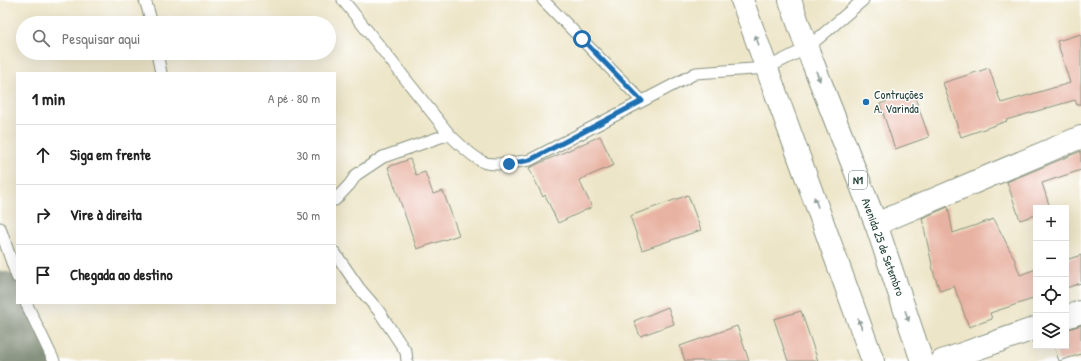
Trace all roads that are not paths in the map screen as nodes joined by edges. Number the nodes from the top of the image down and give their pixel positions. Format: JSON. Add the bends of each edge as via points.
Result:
{"nodes":[{"id":1,"x":145,"y":0,"type":"edge"},
{"id":2,"x":342,"y":0,"type":"edge"},
{"id":3,"x":543,"y":0,"type":"edge"},
{"id":4,"x":742,"y":0,"type":"edge"},
{"id":5,"x":790,"y":0,"type":"edge"},
{"id":6,"x":863,"y":0,"type":"edge"},
{"id":7,"x":150,"y":16,"type":"edge"},
{"id":8,"x":807,"y":48,"type":"junction"},
{"id":9,"x":158,"y":60,"type":"edge"},
{"id":10,"x":767,"y":68,"type":"junction"},
{"id":11,"x":161,"y":72,"type":"edge"},
{"id":12,"x":642,"y":101,"type":"junction"},
{"id":13,"x":449,"y":134,"type":"junction"},
{"id":14,"x":1081,"y":137,"type":"edge"},
{"id":15,"x":336,"y":199,"type":"edge"},
{"id":16,"x":876,"y":224,"type":"junction"},
{"id":17,"x":0,"y":228,"type":"edge"},
{"id":18,"x":336,"y":254,"type":"edge"},
{"id":19,"x":16,"y":274,"type":"edge"},
{"id":20,"x":26,"y":304,"type":"edge"},
{"id":21,"x":1081,"y":312,"type":"edge"},
{"id":22,"x":1069,"y":316,"type":"edge"},
{"id":23,"x":1033,"y":329,"type":"edge"},
{"id":24,"x":54,"y":361,"type":"edge"},
{"id":25,"x":407,"y":361,"type":"edge"},
{"id":26,"x":873,"y":361,"type":"edge"},
{"id":27,"x":922,"y":361,"type":"edge"},
{"id":28,"x":942,"y":361,"type":"edge"}],
"edges":[{"from":1,"to":7,"type":"lane"},
{"from":2,"to":13,"type":"lane"},
{"from":3,"to":12,"type":"lane"},
{"from":10,"to":4,"type":"main road","one_way":true},
{"from":5,"to":8,"type":"main road","name":"Avenida 25 de Setembro","number":"N1"},
{"from":6,"to":8,"type":"lane"},
{"from":8,"to":10,"type":"lane"},
{"from":8,"to":16,"type":"main road","name":"Avenida 25 de Setembro","number":"N1","one_way":true},
{"from":9,"to":11,"type":"lane"},
{"from":10,"to":12,"type":"lane","via":[[696,73]]},
{"from":26,"to":10,"type":"main road","one_way":true},
{"from":12,"to":13,"type":"lane","via":[[530,160],[509,164],[486,163]]},
{"from":13,"to":15,"type":"lane","via":[[383,157],[356,175]]},
{"from":14,"to":16,"type":"main road"},
{"from":16,"to":27,"type":"main road","name":"Avenida 25 de Setembro","number":"N1","one_way":true},
{"from":17,"to":19,"type":"lane"},
{"from":18,"to":25,"type":"lane","via":[[406,352]]},
{"from":20,"to":24,"type":"lane"},
{"from":21,"to":22,"type":"main road"},
{"from":23,"to":28,"type":"main road"}]}
